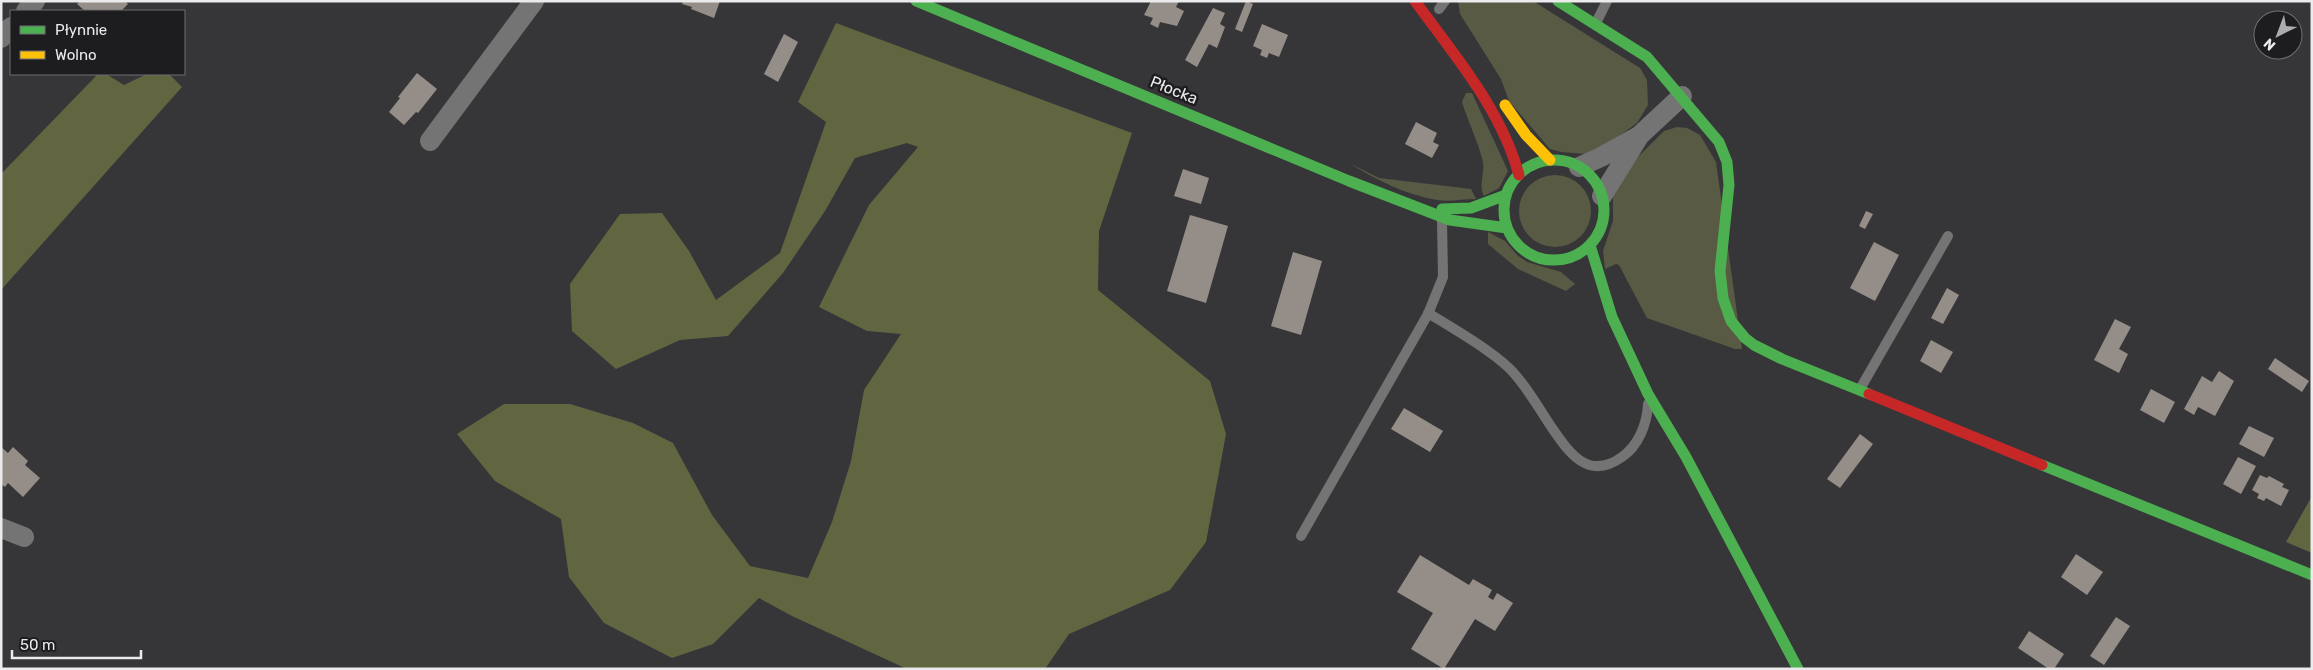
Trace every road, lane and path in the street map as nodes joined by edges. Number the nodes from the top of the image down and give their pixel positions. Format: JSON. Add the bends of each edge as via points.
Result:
{"nodes":[{"id":1,"x":534,"y":1,"type":"edge"},
{"id":2,"x":916,"y":1,"type":"edge"},
{"id":3,"x":1415,"y":1,"type":"edge"},
{"id":4,"x":1558,"y":1,"type":"edge"},
{"id":5,"x":1607,"y":1,"type":"edge"},
{"id":6,"x":1596,"y":24,"type":"junction"},
{"id":7,"x":10,"y":28,"type":"edge"},
{"id":8,"x":1,"y":38,"type":"edge"},
{"id":9,"x":1497,"y":93,"type":"dead end"},
{"id":10,"x":1682,"y":96,"type":"junction"},
{"id":11,"x":1639,"y":136,"type":"junction"},
{"id":12,"x":430,"y":141,"type":"dead end"},
{"id":13,"x":1550,"y":160,"type":"junction"},
{"id":14,"x":1579,"y":167,"type":"junction"},
{"id":15,"x":1518,"y":175,"type":"junction"},
{"id":16,"x":1506,"y":195,"type":"junction"},
{"id":17,"x":1602,"y":196,"type":"junction"},
{"id":18,"x":1420,"y":207,"type":"junction"},
{"id":19,"x":1442,"y":218,"type":"junction"},
{"id":20,"x":1507,"y":228,"type":"junction"},
{"id":21,"x":1948,"y":236,"type":"dead end"},
{"id":22,"x":1590,"y":245,"type":"junction"},
{"id":23,"x":1565,"y":259,"type":"junction"},
{"id":24,"x":1575,"y":272,"type":"dead end"},
{"id":25,"x":1591,"y":291,"type":"dead end"},
{"id":26,"x":1428,"y":312,"type":"junction"},
{"id":27,"x":1612,"y":317,"type":"junction"},
{"id":28,"x":1859,"y":391,"type":"junction"},
{"id":29,"x":1648,"y":394,"type":"junction"},
{"id":30,"x":1,"y":528,"type":"edge"},
{"id":31,"x":1301,"y":536,"type":"dead end"},
{"id":32,"x":24,"y":537,"type":"dead end"},
{"id":33,"x":2312,"y":576,"type":"edge"},
{"id":34,"x":1798,"y":669,"type":"edge"}],
"edges":[{"from":1,"to":12,"type":"street"},
{"from":2,"to":18,"type":"street","name":"Płocka"},
{"from":3,"to":15,"type":"street","via":[[1495,116],[1516,160]]},
{"from":4,"to":6,"type":"street"},
{"from":5,"to":6,"type":"lane"},
{"from":6,"to":10,"type":"street","via":[[1647,57]]},
{"from":7,"to":8,"type":"street"},
{"from":9,"to":13,"type":"street","via":[[1516,122]]},
{"from":10,"to":11,"type":"street"},
{"from":10,"to":28,"type":"street","via":[[1716,138],[1727,162],[1728,197],[1720,271],[1723,298],[1731,321],[1745,338],[1767,352]]},
{"from":11,"to":14,"type":"street"},
{"from":11,"to":17,"type":"street"},
{"from":13,"to":14,"type":"street","via":[[1565,161]]},
{"from":13,"to":15,"type":"street","via":[[1530,166]]},
{"from":14,"to":17,"type":"street","via":[[1596,182]]},
{"from":15,"to":16,"type":"street"},
{"from":16,"to":18,"type":"street","name":"Płocka","via":[[1471,208],[1442,210]]},
{"from":16,"to":20,"type":"street"},
{"from":17,"to":22,"type":"street","via":[[1602,226]]},
{"from":18,"to":19,"type":"street","name":"Płocka"},
{"from":19,"to":20,"type":"street","name":"Płocka"},
{"from":19,"to":26,"type":"lane","via":[[1443,277]]},
{"from":20,"to":23,"type":"street","via":[[1516,243],[1530,254],[1547,260]]},
{"from":21,"to":28,"type":"lane"},
{"from":22,"to":23,"type":"street","via":[[1576,256]]},
{"from":22,"to":27,"type":"street"},
{"from":23,"to":24,"type":"street"},
{"from":25,"to":27,"type":"street"},
{"from":26,"to":29,"type":"lane","via":[[1510,370],[1562,444],[1575,458],[1589,465],[1617,460],[1633,449],[1647,411]]},
{"from":26,"to":31,"type":"lane"},
{"from":27,"to":29,"type":"street"},
{"from":28,"to":33,"type":"street"},
{"from":29,"to":34,"type":"street","via":[[1686,457]]},
{"from":30,"to":32,"type":"street"}]}
